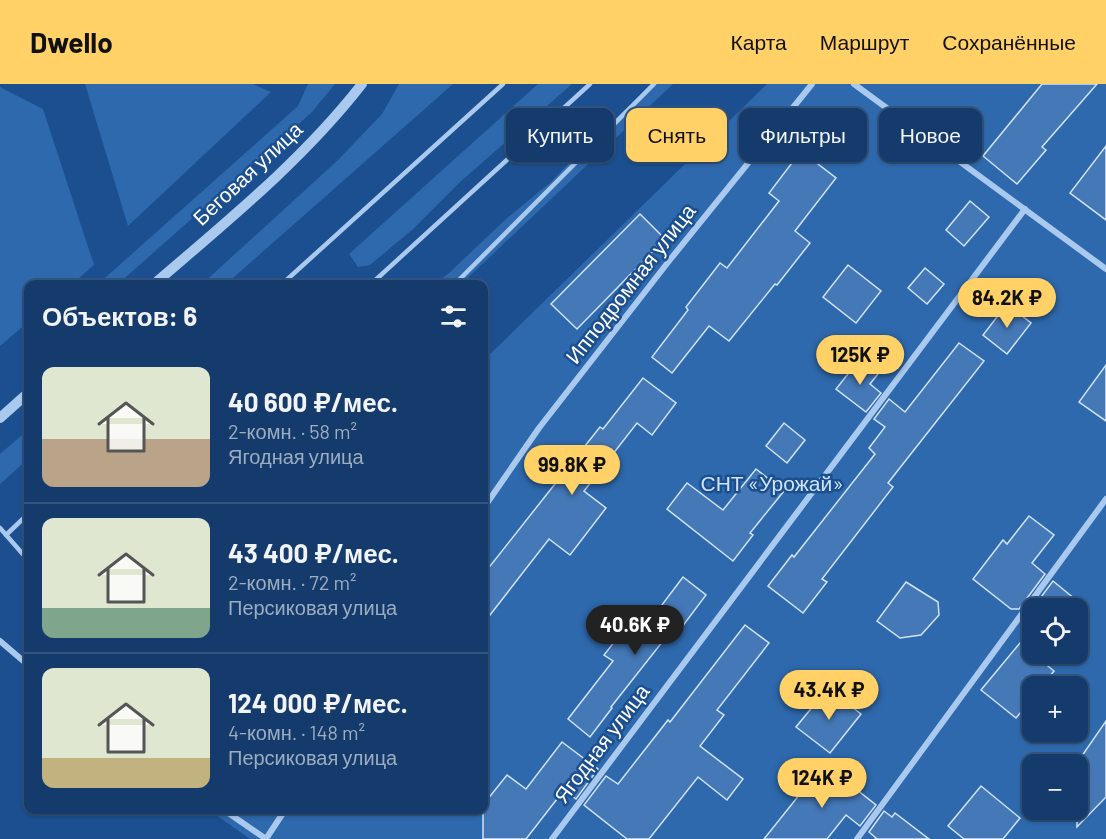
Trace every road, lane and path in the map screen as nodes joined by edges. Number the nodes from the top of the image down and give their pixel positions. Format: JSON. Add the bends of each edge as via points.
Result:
{"nodes":[{"id":1,"x":362,"y":84,"type":"edge"},
{"id":2,"x":502,"y":84,"type":"edge"},
{"id":3,"x":590,"y":84,"type":"edge"},
{"id":4,"x":654,"y":84,"type":"edge"},
{"id":5,"x":812,"y":84,"type":"edge"},
{"id":6,"x":854,"y":84,"type":"edge"},
{"id":7,"x":1025,"y":209,"type":"junction"},
{"id":8,"x":1106,"y":269,"type":"edge"},
{"id":9,"x":159,"y":280,"type":"edge"},
{"id":10,"x":286,"y":280,"type":"edge"},
{"id":11,"x":375,"y":280,"type":"edge"},
{"id":12,"x":459,"y":280,"type":"edge"},
{"id":13,"x":24,"y":397,"type":"edge"},
{"id":14,"x":0,"y":418,"type":"edge"},
{"id":15,"x":1106,"y":499,"type":"edge"},
{"id":16,"x":488,"y":502,"type":"edge"},
{"id":17,"x":24,"y":518,"type":"edge"},
{"id":18,"x":0,"y":528,"type":"edge"},
{"id":19,"x":6,"y":535,"type":"junction"},
{"id":20,"x":24,"y":555,"type":"edge"},
{"id":21,"x":0,"y":642,"type":"edge"},
{"id":22,"x":24,"y":662,"type":"edge"},
{"id":23,"x":230,"y":814,"type":"edge"},
{"id":24,"x":282,"y":814,"type":"edge"},
{"id":25,"x":266,"y":839,"type":"edge"},
{"id":26,"x":552,"y":839,"type":"edge"},
{"id":27,"x":857,"y":839,"type":"edge"}],
"edges":[{"from":1,"to":9,"type":"street","name":"Беговая улица","via":[[306,148]]},
{"from":2,"to":10,"type":"lane"},
{"from":3,"to":11,"type":"lane"},
{"from":4,"to":12,"type":"lane"},
{"from":5,"to":16,"type":"street","name":"Ипподромная улица","via":[[553,409]]},
{"from":6,"to":7,"type":"street"},
{"from":7,"to":8,"type":"street"},
{"from":7,"to":26,"type":"street","name":"Ягодная улица"},
{"from":13,"to":14,"type":"street"},
{"from":15,"to":27,"type":"street"},
{"from":17,"to":19,"type":"lane"},
{"from":18,"to":19,"type":"lane"},
{"from":19,"to":20,"type":"lane"},
{"from":21,"to":22,"type":"street"},
{"from":23,"to":25,"type":"street"},
{"from":24,"to":25,"type":"street"}]}
